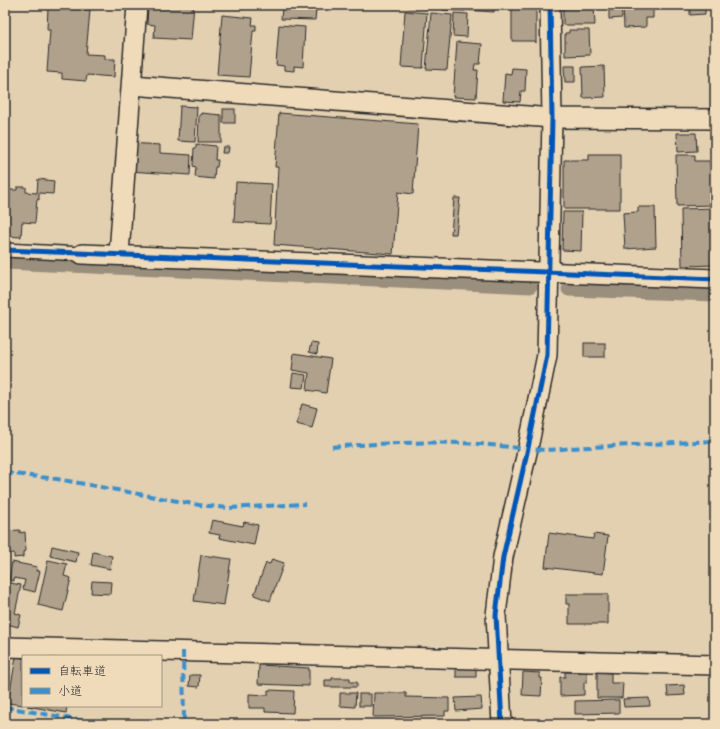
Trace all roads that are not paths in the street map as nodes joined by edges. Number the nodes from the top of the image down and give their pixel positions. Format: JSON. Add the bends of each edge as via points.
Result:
{"nodes":[{"id":1,"x":137,"y":5,"type":"edge"},
{"id":2,"x":550,"y":5,"type":"edge"},
{"id":3,"x":132,"y":85,"type":"junction"},
{"id":4,"x":552,"y":118,"type":"junction"},
{"id":5,"x":715,"y":119,"type":"edge"},
{"id":6,"x":5,"y":250,"type":"edge"},
{"id":7,"x":82,"y":254,"type":"joint"},
{"id":8,"x":119,"y":254,"type":"junction"},
{"id":9,"x":549,"y":271,"type":"junction"},
{"id":10,"x":715,"y":279,"type":"edge"},
{"id":11,"x":5,"y":647,"type":"edge"},
{"id":12,"x":498,"y":660,"type":"junction"},
{"id":13,"x":715,"y":665,"type":"edge"},
{"id":14,"x":502,"y":724,"type":"edge"}],
"edges":[{"from":1,"to":3,"type":"street"},
{"from":2,"to":4,"type":"street"},
{"from":3,"to":4,"type":"street"},
{"from":3,"to":8,"type":"street"},
{"from":4,"to":5,"type":"street"},
{"from":4,"to":9,"type":"street"},
{"from":6,"to":7,"type":"street"},
{"from":7,"to":8,"type":"street"},
{"from":8,"to":9,"type":"street"},
{"from":9,"to":10,"type":"street"},
{"from":9,"to":12,"type":"street","via":[[547,355],[502,557],[496,615]]},
{"from":11,"to":12,"type":"street"},
{"from":12,"to":13,"type":"street"},
{"from":12,"to":14,"type":"street"}]}
